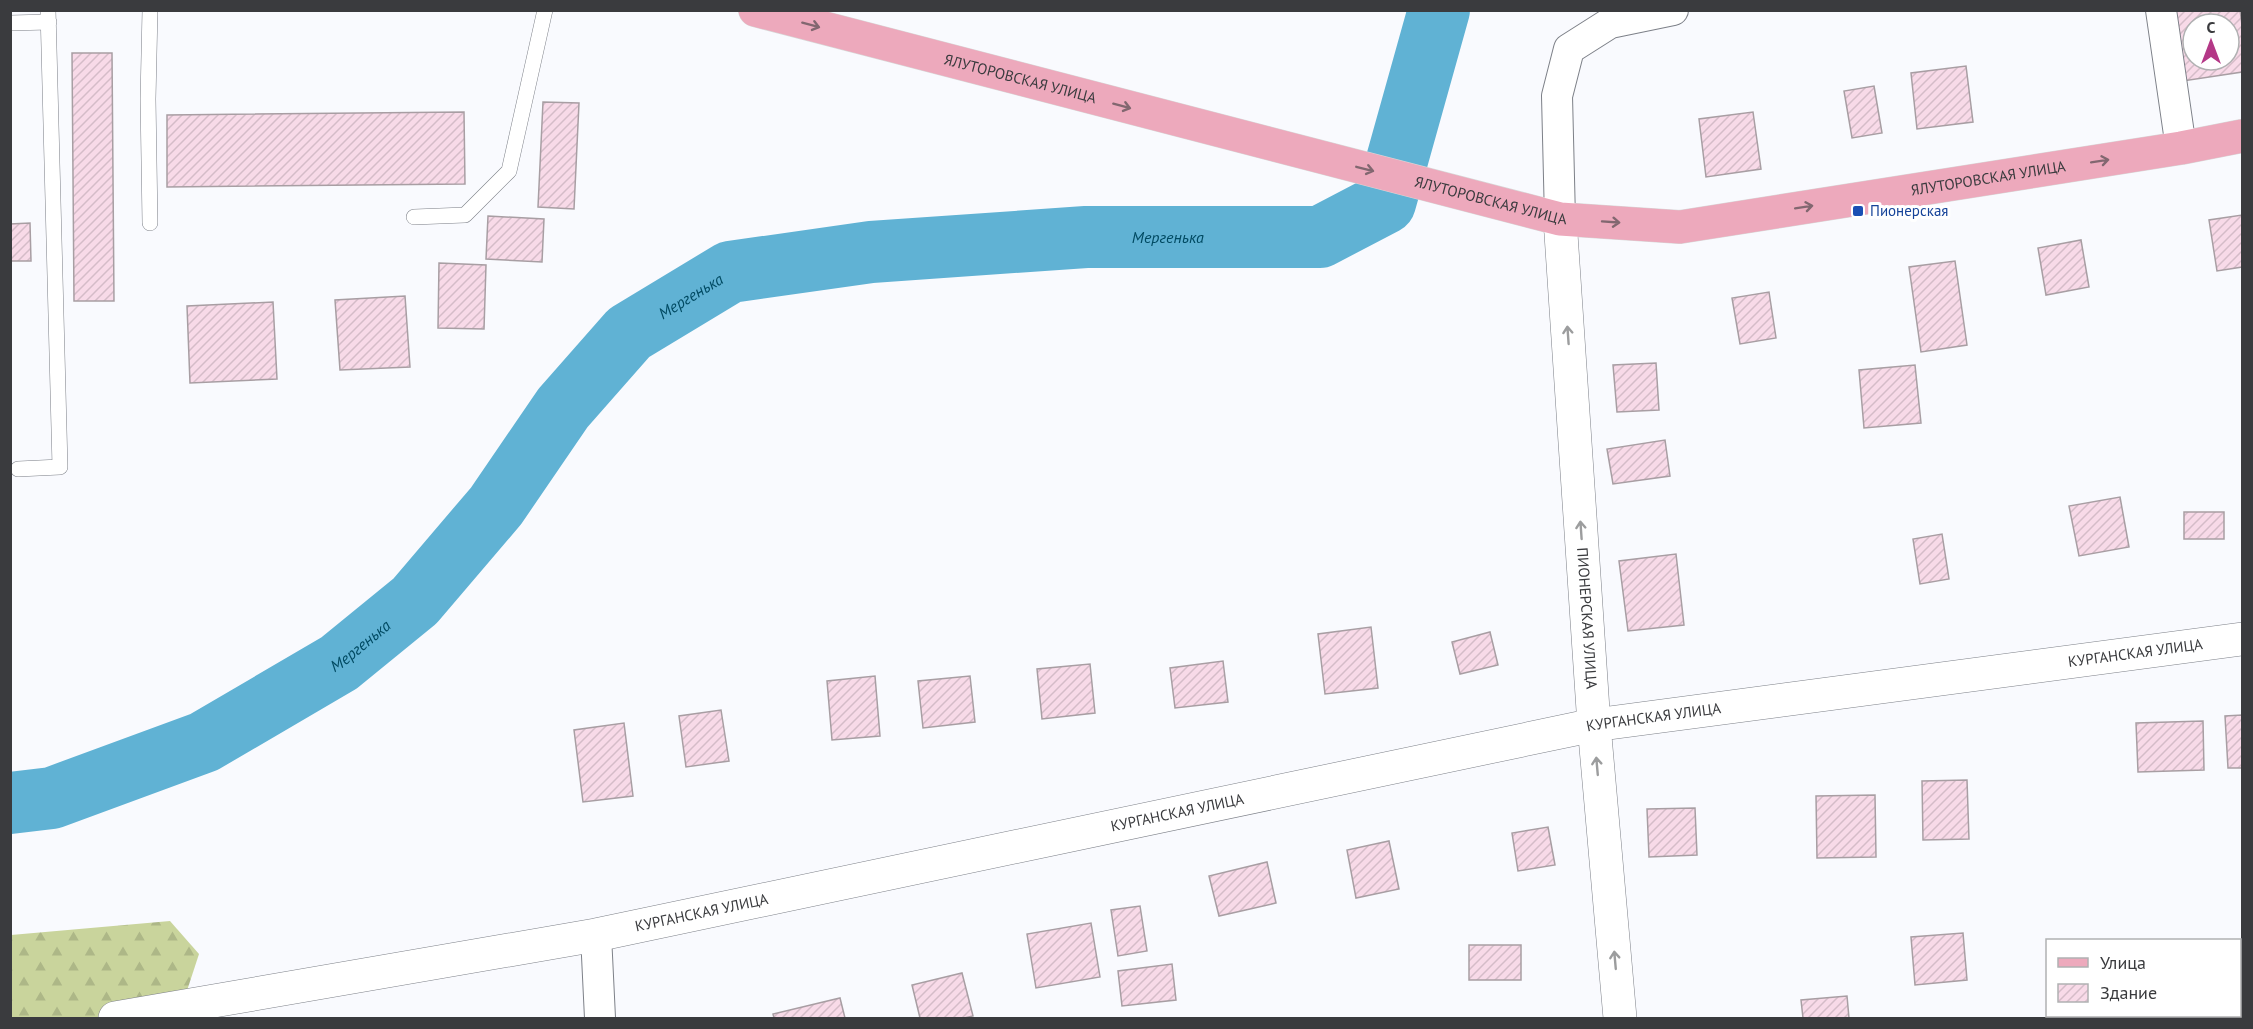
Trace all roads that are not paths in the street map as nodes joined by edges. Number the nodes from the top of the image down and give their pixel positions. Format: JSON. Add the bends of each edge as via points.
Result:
{"nodes":[{"id":1,"x":150,"y":10,"type":"edge"},
{"id":2,"x":544,"y":10,"type":"edge"},
{"id":3,"x":755,"y":10,"type":"edge"},
{"id":4,"x":1673,"y":10,"type":"edge"},
{"id":5,"x":2161,"y":10,"type":"edge"},
{"id":6,"x":49,"y":16,"type":"edge"},
{"id":7,"x":10,"y":23,"type":"edge"},
{"id":8,"x":2242,"y":136,"type":"edge"},
{"id":9,"x":2181,"y":148,"type":"junction"},
{"id":10,"x":414,"y":217,"type":"dead end"},
{"id":11,"x":1560,"y":219,"type":"junction"},
{"id":12,"x":150,"y":223,"type":"dead end"},
{"id":13,"x":18,"y":469,"type":"dead end"},
{"id":14,"x":2242,"y":639,"type":"edge"},
{"id":15,"x":1594,"y":725,"type":"junction"},
{"id":16,"x":596,"y":935,"type":"junction"},
{"id":17,"x":162,"y":1015,"type":"edge"},
{"id":18,"x":115,"y":1018,"type":"edge"},
{"id":19,"x":600,"y":1018,"type":"edge"},
{"id":20,"x":1620,"y":1018,"type":"edge"}],
"edges":[{"from":1,"to":12,"type":"lane"},
{"from":2,"to":10,"type":"lane","via":[[509,171],[465,215]]},
{"from":3,"to":11,"type":"main road","name":"ЯЛУТОРОВСКАЯ УЛИЦА","one_way":true},
{"from":4,"to":11,"type":"street","via":[[1610,23],[1569,50],[1557,96]]},
{"from":5,"to":9,"type":"street"},
{"from":6,"to":7,"type":"lane"},
{"from":6,"to":13,"type":"lane","via":[[60,467]]},
{"from":8,"to":9,"type":"main road","name":"ЯЛУТОРОВСКАЯ УЛИЦА"},
{"from":11,"to":9,"type":"main road","name":"ЯЛУТОРОВСКАЯ УЛИЦА","one_way":true,"via":[[1680,227]]},
{"from":15,"to":11,"type":"main road","name":"ПИОНЕРСКАЯ УЛИЦА","one_way":true},
{"from":14,"to":15,"type":"main road","name":"КУРГАНСКАЯ УЛИЦА"},
{"from":15,"to":16,"type":"main road","name":"КУРГАНСКАЯ УЛИЦА"},
{"from":20,"to":15,"type":"main road","name":"ПИОНЕРСКАЯ УЛИЦА","one_way":true},
{"from":16,"to":17,"type":"main road","name":"КУРГАНСКАЯ УЛИЦА"},
{"from":16,"to":19,"type":"street"},
{"from":17,"to":18,"type":"main road","name":"КУРГАНСКАЯ УЛИЦА"}]}
